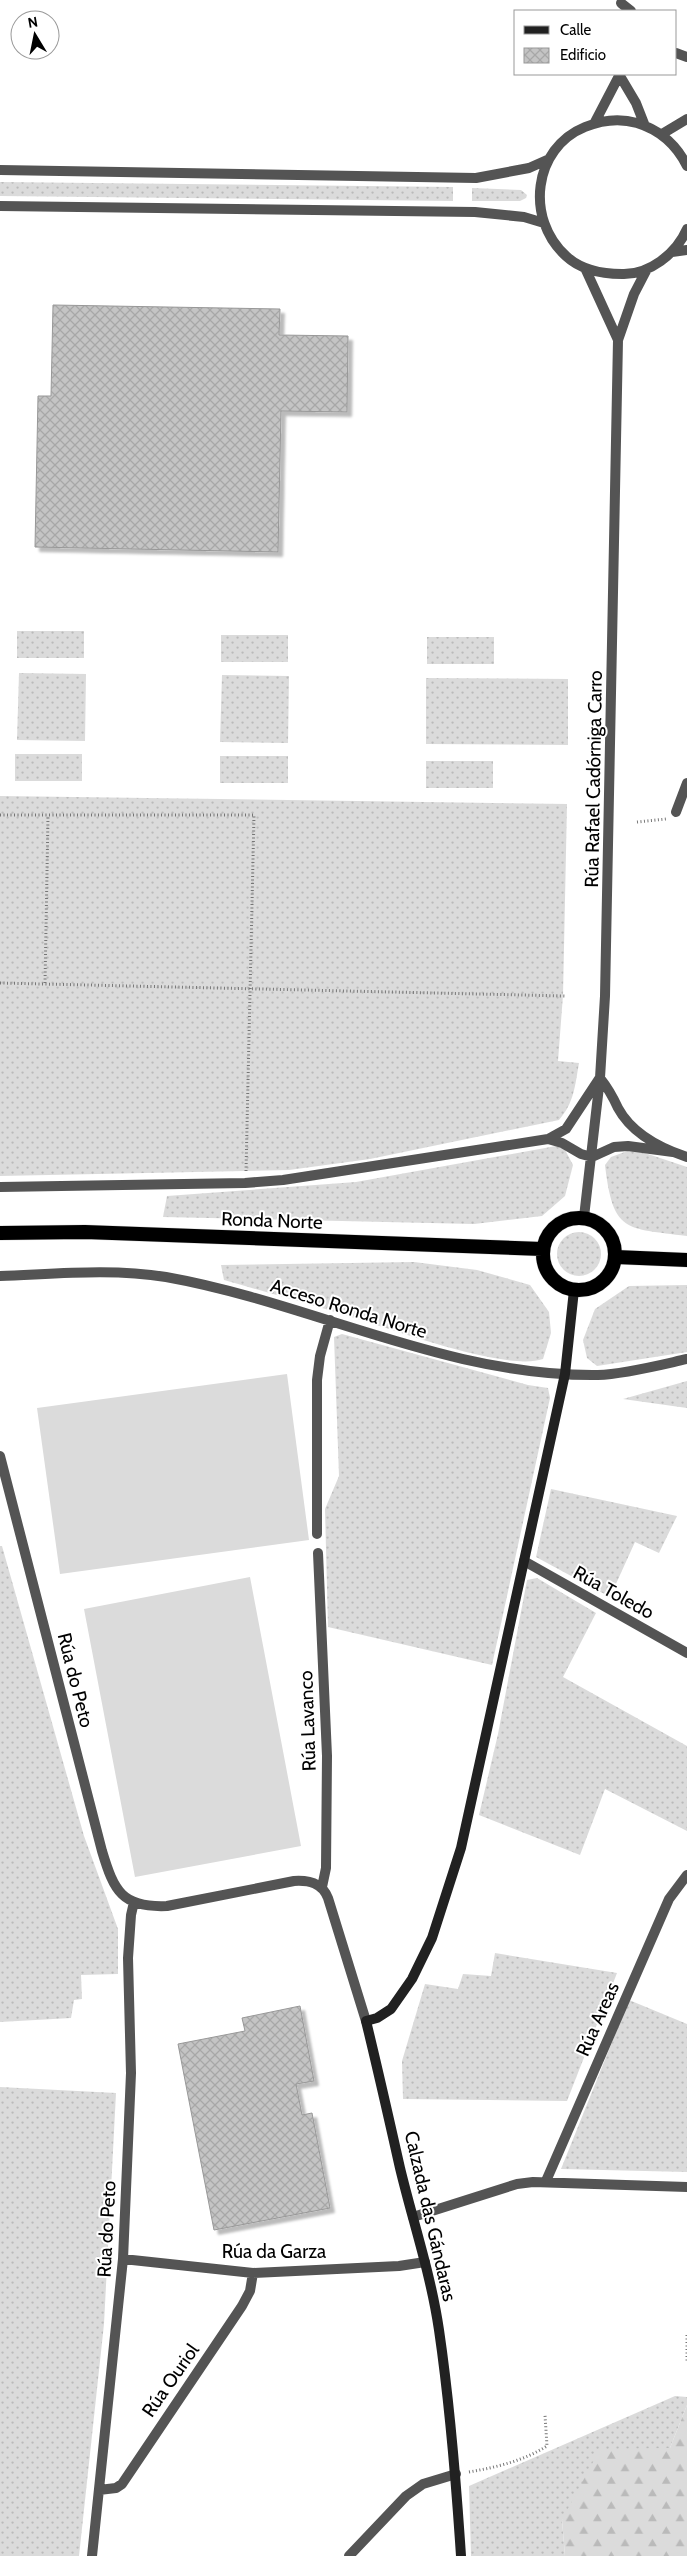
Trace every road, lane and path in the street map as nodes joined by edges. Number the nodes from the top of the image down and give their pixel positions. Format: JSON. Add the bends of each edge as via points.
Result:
{"nodes":[{"id":1,"x":620,"y":75,"type":"edge"},
{"id":2,"x":687,"y":119,"type":"edge"},
{"id":3,"x":595,"y":122,"type":"junction"},
{"id":4,"x":645,"y":126,"type":"junction"},
{"id":5,"x":662,"y":134,"type":"junction"},
{"id":6,"x":547,"y":160,"type":"junction"},
{"id":7,"x":687,"y":166,"type":"edge"},
{"id":8,"x":0,"y":170,"type":"edge"},
{"id":9,"x":0,"y":206,"type":"edge"},
{"id":10,"x":544,"y":222,"type":"junction"},
{"id":11,"x":687,"y":229,"type":"edge"},
{"id":12,"x":687,"y":250,"type":"edge"},
{"id":13,"x":672,"y":252,"type":"junction"},
{"id":14,"x":585,"y":268,"type":"junction"},
{"id":15,"x":646,"y":269,"type":"junction"},
{"id":16,"x":618,"y":340,"type":"junction"},
{"id":17,"x":687,"y":783,"type":"edge"},
{"id":18,"x":676,"y":812,"type":"joint"},
{"id":19,"x":0,"y":815,"type":"edge"},
{"id":20,"x":48,"y":816,"type":"junction"},
{"id":21,"x":637,"y":822,"type":"dead end"},
{"id":22,"x":0,"y":982,"type":"edge"},
{"id":23,"x":45,"y":983,"type":"junction"},
{"id":24,"x":250,"y":989,"type":"junction"},
{"id":25,"x":565,"y":996,"type":"dead end"},
{"id":26,"x":600,"y":1078,"type":"junction"},
{"id":27,"x":548,"y":1138,"type":"junction"},
{"id":28,"x":673,"y":1152,"type":"junction"},
{"id":29,"x":592,"y":1157,"type":"junction"},
{"id":30,"x":687,"y":1157,"type":"edge"},
{"id":31,"x":246,"y":1182,"type":"junction"},
{"id":32,"x":0,"y":1187,"type":"edge"},
{"id":33,"x":584,"y":1218,"type":"junction"},
{"id":34,"x":0,"y":1233,"type":"edge"},
{"id":35,"x":542,"y":1249,"type":"junction"},
{"id":36,"x":616,"y":1257,"type":"junction"},
{"id":37,"x":687,"y":1260,"type":"edge"},
{"id":38,"x":0,"y":1276,"type":"edge"},
{"id":39,"x":574,"y":1290,"type":"junction"},
{"id":40,"x":330,"y":1320,"type":"junction"},
{"id":41,"x":687,"y":1360,"type":"edge"},
{"id":42,"x":565,"y":1374,"type":"junction"},
{"id":43,"x":0,"y":1456,"type":"edge"},
{"id":44,"x":317,"y":1534,"type":"dead end"},
{"id":45,"x":318,"y":1553,"type":"dead end"},
{"id":46,"x":524,"y":1561,"type":"junction"},
{"id":47,"x":687,"y":1652,"type":"edge"},
{"id":48,"x":687,"y":1876,"type":"edge"},
{"id":49,"x":324,"y":1890,"type":"junction"},
{"id":50,"x":134,"y":1902,"type":"junction"},
{"id":51,"x":366,"y":2021,"type":"junction"},
{"id":52,"x":546,"y":2181,"type":"junction"},
{"id":53,"x":687,"y":2187,"type":"edge"},
{"id":54,"x":413,"y":2217,"type":"junction"},
{"id":55,"x":123,"y":2259,"type":"junction"},
{"id":56,"x":425,"y":2262,"type":"junction"},
{"id":57,"x":253,"y":2273,"type":"junction"},
{"id":58,"x":687,"y":2335,"type":"edge"},
{"id":59,"x":687,"y":2362,"type":"edge"},
{"id":60,"x":545,"y":2415,"type":"dead end"},
{"id":61,"x":456,"y":2474,"type":"junction"},
{"id":62,"x":99,"y":2490,"type":"junction"},
{"id":63,"x":92,"y":2556,"type":"edge"},
{"id":64,"x":349,"y":2556,"type":"edge"},
{"id":65,"x":461,"y":2556,"type":"edge"}],
"edges":[{"from":1,"to":3,"type":"street"},
{"from":1,"to":4,"type":"street"},
{"from":2,"to":5,"type":"street"},
{"from":3,"to":4,"type":"street","via":[[630,121]]},
{"from":3,"to":6,"type":"street","via":[[576,130]]},
{"from":4,"to":5,"type":"street"},
{"from":5,"to":7,"type":"street","via":[[673,144]]},
{"from":6,"to":8,"type":"street","via":[[529,168],[476,178]]},
{"from":6,"to":10,"type":"street","via":[[539,197]]},
{"from":9,"to":10,"type":"street","via":[[475,212]]},
{"from":10,"to":14,"type":"street","via":[[552,240],[566,256]]},
{"from":11,"to":13,"type":"street"},
{"from":12,"to":13,"type":"street"},
{"from":13,"to":15,"type":"street"},
{"from":14,"to":15,"type":"street","via":[[612,274]]},
{"from":14,"to":16,"type":"street","name":"Rúa Rafael Cadórniga Carro"},
{"from":15,"to":16,"type":"street","name":"Rúa Rafael Cadórniga Carro"},
{"from":16,"to":26,"type":"street","name":"Rúa Rafael Cadórniga Carro","via":[[609,898]]},
{"from":17,"to":18,"type":"street"},
{"from":18,"to":21,"type":"path","via":[[663,821]]},
{"from":19,"to":20,"type":"path"},
{"from":20,"to":23,"type":"path"},
{"from":20,"to":24,"type":"path","via":[[254,815]]},
{"from":22,"to":23,"type":"path"},
{"from":23,"to":24,"type":"path"},
{"from":24,"to":25,"type":"path"},
{"from":24,"to":31,"type":"path"},
{"from":26,"to":27,"type":"street","via":[[566,1130]]},
{"from":26,"to":28,"type":"street","via":[[614,1096],[619,1109],[644,1138]]},
{"from":26,"to":29,"type":"street","name":"Rúa Rafael Cadórniga Carro"},
{"from":27,"to":29,"type":"street"},
{"from":27,"to":31,"type":"street","via":[[283,1180]]},
{"from":28,"to":29,"type":"street","via":[[628,1146],[614,1147]]},
{"from":28,"to":30,"type":"street"},
{"from":29,"to":33,"type":"street","name":"Rúa Rafael Cadórniga Carro"},
{"from":31,"to":32,"type":"street"},
{"from":33,"to":35,"type":"highway","via":[[573,1218],[552,1228]]},
{"from":33,"to":36,"type":"highway","via":[[604,1227],[613,1241]]},
{"from":34,"to":35,"type":"highway","name":"Ronda Norte","via":[[95,1232]]},
{"from":35,"to":39,"type":"highway","via":[[542,1261],[553,1280]]},
{"from":36,"to":37,"type":"highway"},
{"from":36,"to":39,"type":"highway","via":[[606,1279],[586,1290]]},
{"from":38,"to":40,"type":"street","name":"Acceso Ronda Norte","via":[[102,1272],[164,1277],[233,1292]]},
{"from":39,"to":42,"type":"main road"},
{"from":40,"to":42,"type":"street","name":"Acceso Ronda Norte","via":[[419,1349],[476,1363]]},
{"from":40,"to":44,"type":"street","via":[[317,1380]]},
{"from":41,"to":42,"type":"street","name":"Acceso Ronda Norte","via":[[600,1375]]},
{"from":42,"to":46,"type":"main road"},
{"from":43,"to":50,"type":"street","name":"Rúa do Peto","via":[[106,1865],[116,1888],[126,1899]]},
{"from":45,"to":49,"type":"street","name":"Rúa Lavanco","via":[[326,1756]]},
{"from":46,"to":47,"type":"street","name":"Rúa Toledo"},
{"from":46,"to":51,"type":"main road","via":[[461,1848],[432,1938],[399,2000],[384,2014]]},
{"from":48,"to":52,"type":"street","name":"Rúa Areas","via":[[669,1899]]},
{"from":49,"to":50,"type":"street","via":[[302,1880],[167,1906],[143,1906]]},
{"from":49,"to":51,"type":"street","name":"Calzada das Gándaras"},
{"from":50,"to":55,"type":"street","name":"Rúa do Peto","via":[[130,1915],[128,1958],[131,2073]]},
{"from":51,"to":54,"type":"main road","name":"Calzada das Gándaras"},
{"from":52,"to":53,"type":"street"},
{"from":52,"to":54,"type":"street","via":[[518,2184]]},
{"from":54,"to":56,"type":"main road","name":"Calzada das Gándaras"},
{"from":55,"to":57,"type":"street","name":"Rúa da Garza"},
{"from":55,"to":62,"type":"street","name":"Rúa do Peto"},
{"from":56,"to":57,"type":"street","name":"Rúa da Garza"},
{"from":56,"to":61,"type":"main road","name":"Calzada das Gándaras","via":[[439,2330]]},
{"from":57,"to":62,"type":"street","name":"Rúa Ouriol","via":[[242,2306],[122,2484]]},
{"from":58,"to":59,"type":"path"},
{"from":60,"to":61,"type":"path","via":[[547,2446],[502,2466]]},
{"from":61,"to":64,"type":"street","via":[[423,2484],[406,2496]]},
{"from":61,"to":65,"type":"main road","name":"Calzada das Gándaras"},
{"from":62,"to":63,"type":"street","name":"Rúa do Peto"}]}
